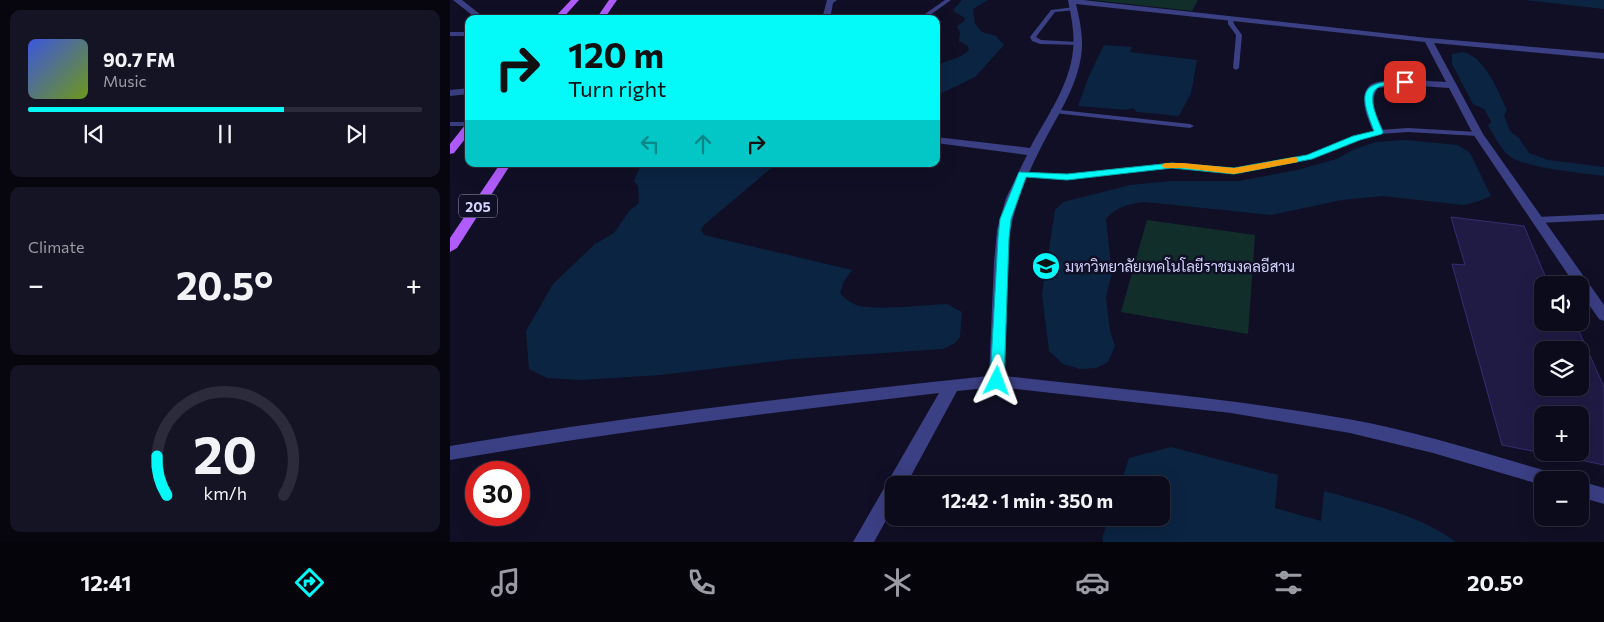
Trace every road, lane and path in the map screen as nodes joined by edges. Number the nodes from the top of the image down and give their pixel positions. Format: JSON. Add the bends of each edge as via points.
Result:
{"nodes":[{"id":1,"x":457,"y":0,"type":"edge"},
{"id":2,"x":575,"y":0,"type":"edge"},
{"id":3,"x":613,"y":0,"type":"edge"},
{"id":4,"x":833,"y":0,"type":"edge"},
{"id":5,"x":948,"y":0,"type":"edge"},
{"id":6,"x":1072,"y":3,"type":"edge"},
{"id":7,"x":477,"y":15,"type":"edge"},
{"id":8,"x":561,"y":15,"type":"edge"},
{"id":9,"x":603,"y":15,"type":"edge"},
{"id":10,"x":827,"y":15,"type":"edge"},
{"id":11,"x":927,"y":15,"type":"edge"},
{"id":12,"x":1230,"y":18,"type":"junction"},
{"id":13,"x":450,"y":34,"type":"edge"},
{"id":14,"x":465,"y":34,"type":"edge"},
{"id":15,"x":1428,"y":40,"type":"junction"},
{"id":16,"x":1078,"y":44,"type":"junction"},
{"id":17,"x":1604,"y":56,"type":"edge"},
{"id":18,"x":1236,"y":68,"type":"dead end"},
{"id":19,"x":1452,"y":85,"type":"junction"},
{"id":20,"x":465,"y":91,"type":"edge"},
{"id":21,"x":450,"y":92,"type":"edge"},
{"id":22,"x":1054,"y":112,"type":"junction"},
{"id":23,"x":450,"y":124,"type":"edge"},
{"id":24,"x":465,"y":126,"type":"edge"},
{"id":25,"x":1190,"y":126,"type":"dead end"},
{"id":26,"x":465,"y":131,"type":"edge"},
{"id":27,"x":1379,"y":132,"type":"junction"},
{"id":28,"x":1478,"y":134,"type":"junction"},
{"id":29,"x":940,"y":140,"type":"edge"},
{"id":30,"x":465,"y":142,"type":"edge"},
{"id":31,"x":453,"y":147,"type":"edge"},
{"id":32,"x":1032,"y":152,"type":"junction"},
{"id":33,"x":503,"y":167,"type":"edge"},
{"id":34,"x":1022,"y":174,"type":"junction"},
{"id":35,"x":1604,"y":217,"type":"edge"},
{"id":36,"x":1537,"y":220,"type":"junction"},
{"id":37,"x":450,"y":248,"type":"edge"},
{"id":38,"x":1604,"y":316,"type":"edge"},
{"id":39,"x":997,"y":381,"type":"junction"},
{"id":40,"x":952,"y":386,"type":"junction"},
{"id":41,"x":450,"y":452,"type":"edge"},
{"id":42,"x":1534,"y":475,"type":"edge"},
{"id":43,"x":901,"y":476,"type":"edge"},
{"id":44,"x":1589,"y":492,"type":"edge"},
{"id":45,"x":1604,"y":496,"type":"edge"},
{"id":46,"x":885,"y":504,"type":"edge"},
{"id":47,"x":863,"y":542,"type":"edge"}],
"edges":[{"from":1,"to":7,"type":"street"},
{"from":2,"to":8,"type":"main road"},
{"from":3,"to":9,"type":"main road"},
{"from":4,"to":10,"type":"street"},
{"from":5,"to":11,"type":"lane"},
{"from":6,"to":12,"type":"street"},
{"from":6,"to":16,"type":"street"},
{"from":6,"to":16,"type":"lane","via":[[1053,11],[1033,37],[1040,42]]},
{"from":12,"to":15,"type":"street"},
{"from":12,"to":18,"type":"lane","via":[[1239,35]]},
{"from":13,"to":14,"type":"street"},
{"from":15,"to":17,"type":"street"},
{"from":15,"to":19,"type":"street"},
{"from":16,"to":22,"type":"street","via":[[1076,63]]},
{"from":19,"to":27,"type":"street","via":[[1405,82],[1375,86],[1368,106]]},
{"from":19,"to":28,"type":"street"},
{"from":20,"to":21,"type":"street"},
{"from":22,"to":25,"type":"lane"},
{"from":22,"to":32,"type":"street"},
{"from":23,"to":24,"type":"lane"},
{"from":26,"to":31,"type":"main road"},
{"from":27,"to":28,"type":"lane","via":[[1408,130]]},
{"from":27,"to":34,"type":"lane","via":[[1309,157],[1234,171],[1183,165],[1067,177]]},
{"from":28,"to":36,"type":"street"},
{"from":29,"to":32,"type":"street"},
{"from":30,"to":31,"type":"main road"},
{"from":32,"to":34,"type":"street"},
{"from":33,"to":37,"type":"main road","number":"205"},
{"from":34,"to":39,"type":"street","via":[[1006,219],[1003,238]]},
{"from":35,"to":36,"type":"lane"},
{"from":36,"to":38,"type":"street"},
{"from":39,"to":40,"type":"street"},
{"from":39,"to":42,"type":"street","via":[[1231,407],[1350,426]]},
{"from":40,"to":41,"type":"street","via":[[768,407]]},
{"from":40,"to":43,"type":"street"},
{"from":44,"to":45,"type":"street"},
{"from":46,"to":47,"type":"street"}]}
